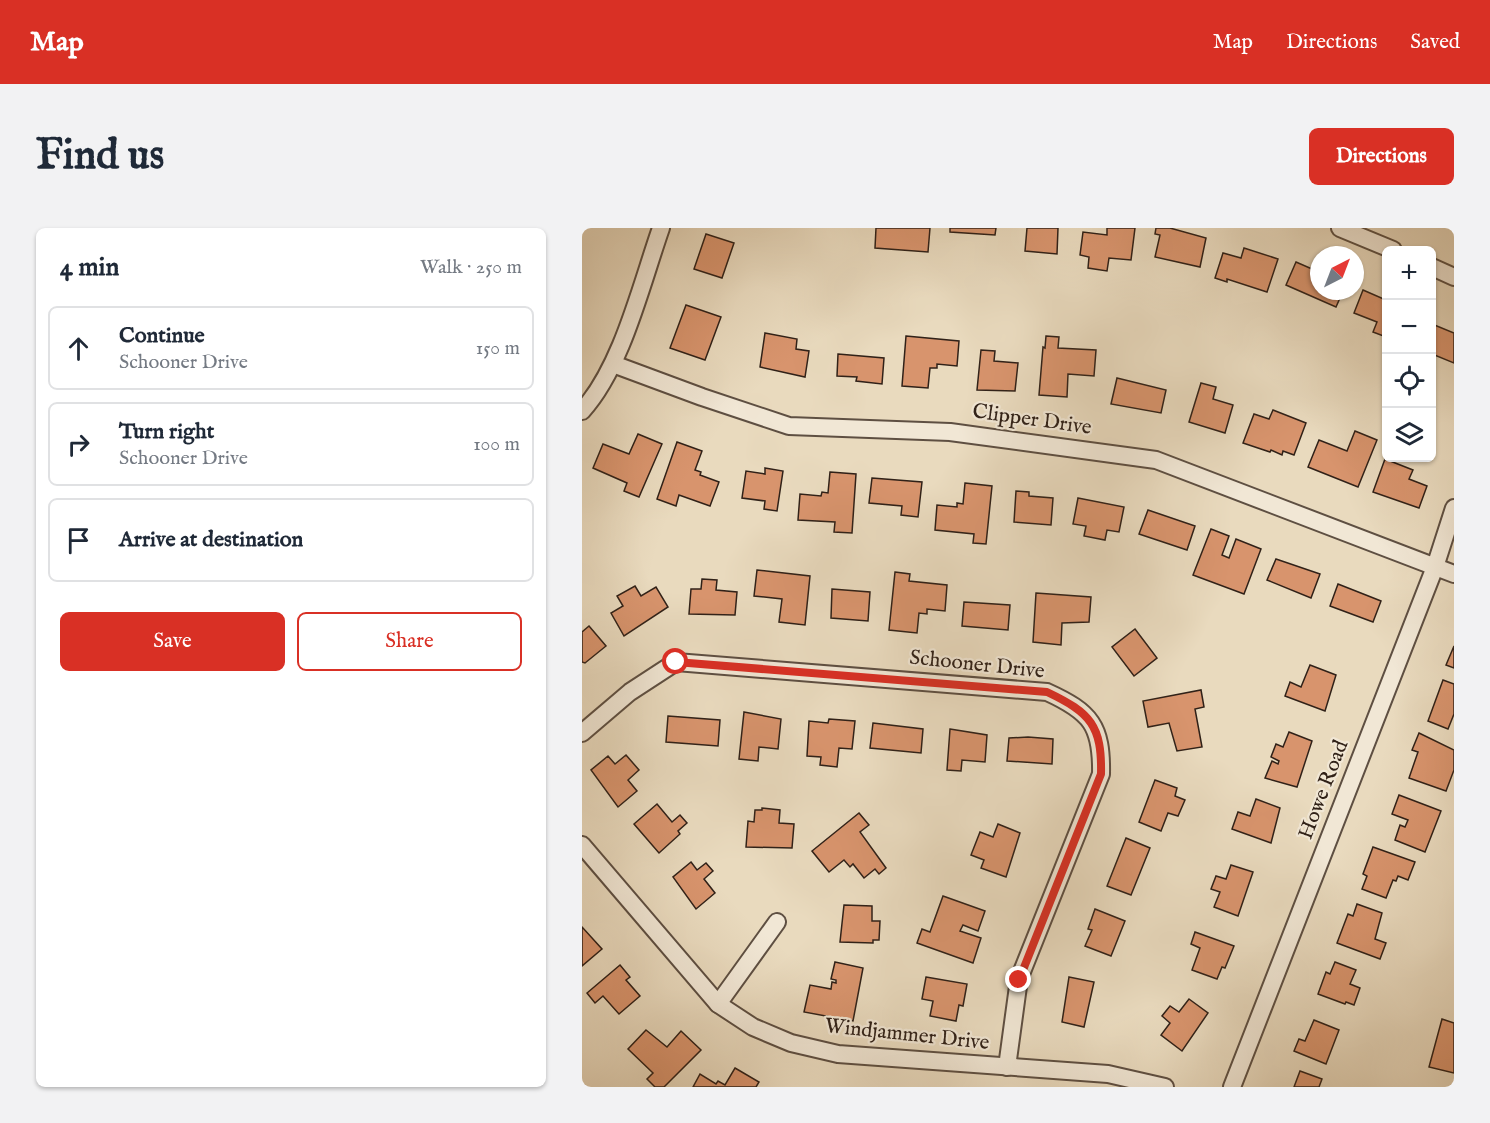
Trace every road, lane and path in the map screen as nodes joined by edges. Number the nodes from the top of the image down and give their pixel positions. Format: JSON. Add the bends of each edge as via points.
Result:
{"nodes":[{"id":1,"x":661,"y":228,"type":"edge"},
{"id":2,"x":1340,"y":228,"type":"edge"},
{"id":3,"x":1383,"y":246,"type":"edge"},
{"id":4,"x":1436,"y":269,"type":"edge"},
{"id":5,"x":1454,"y":277,"type":"edge"},
{"id":6,"x":613,"y":364,"type":"junction"},
{"id":7,"x":582,"y":411,"type":"edge"},
{"id":8,"x":1454,"y":508,"type":"edge"},
{"id":9,"x":1435,"y":567,"type":"junction"},
{"id":10,"x":1454,"y":574,"type":"edge"},
{"id":11,"x":582,"y":733,"type":"edge"},
{"id":12,"x":582,"y":845,"type":"edge"},
{"id":13,"x":777,"y":922,"type":"dead end"},
{"id":14,"x":718,"y":1004,"type":"junction"},
{"id":15,"x":1007,"y":1067,"type":"junction"},
{"id":16,"x":1165,"y":1087,"type":"edge"},
{"id":17,"x":1232,"y":1087,"type":"edge"}],
"edges":[{"from":1,"to":6,"type":"street"},
{"from":2,"to":3,"type":"street"},
{"from":4,"to":5,"type":"street"},
{"from":6,"to":7,"type":"street"},
{"from":6,"to":9,"type":"street","name":"Clipper Drive","via":[[789,426],[950,432],[1156,460]]},
{"from":8,"to":9,"type":"street","name":"Howe Road"},
{"from":9,"to":10,"type":"street","name":"Clipper Drive"},
{"from":9,"to":17,"type":"street","name":"Howe Road"},
{"from":11,"to":15,"type":"street","name":"Schooner Drive","via":[[630,692],[676,662],[1047,692],[1069,702],[1089,718],[1102,746],[1101,774],[1019,980]]},
{"from":12,"to":14,"type":"street","name":"Windjammer Drive"},
{"from":13,"to":14,"type":"street"},
{"from":14,"to":15,"type":"street","name":"Windjammer Drive","via":[[753,1027],[791,1043],[838,1054]]},
{"from":15,"to":16,"type":"street","name":"Windjammer Drive","via":[[1108,1074]]}]}
